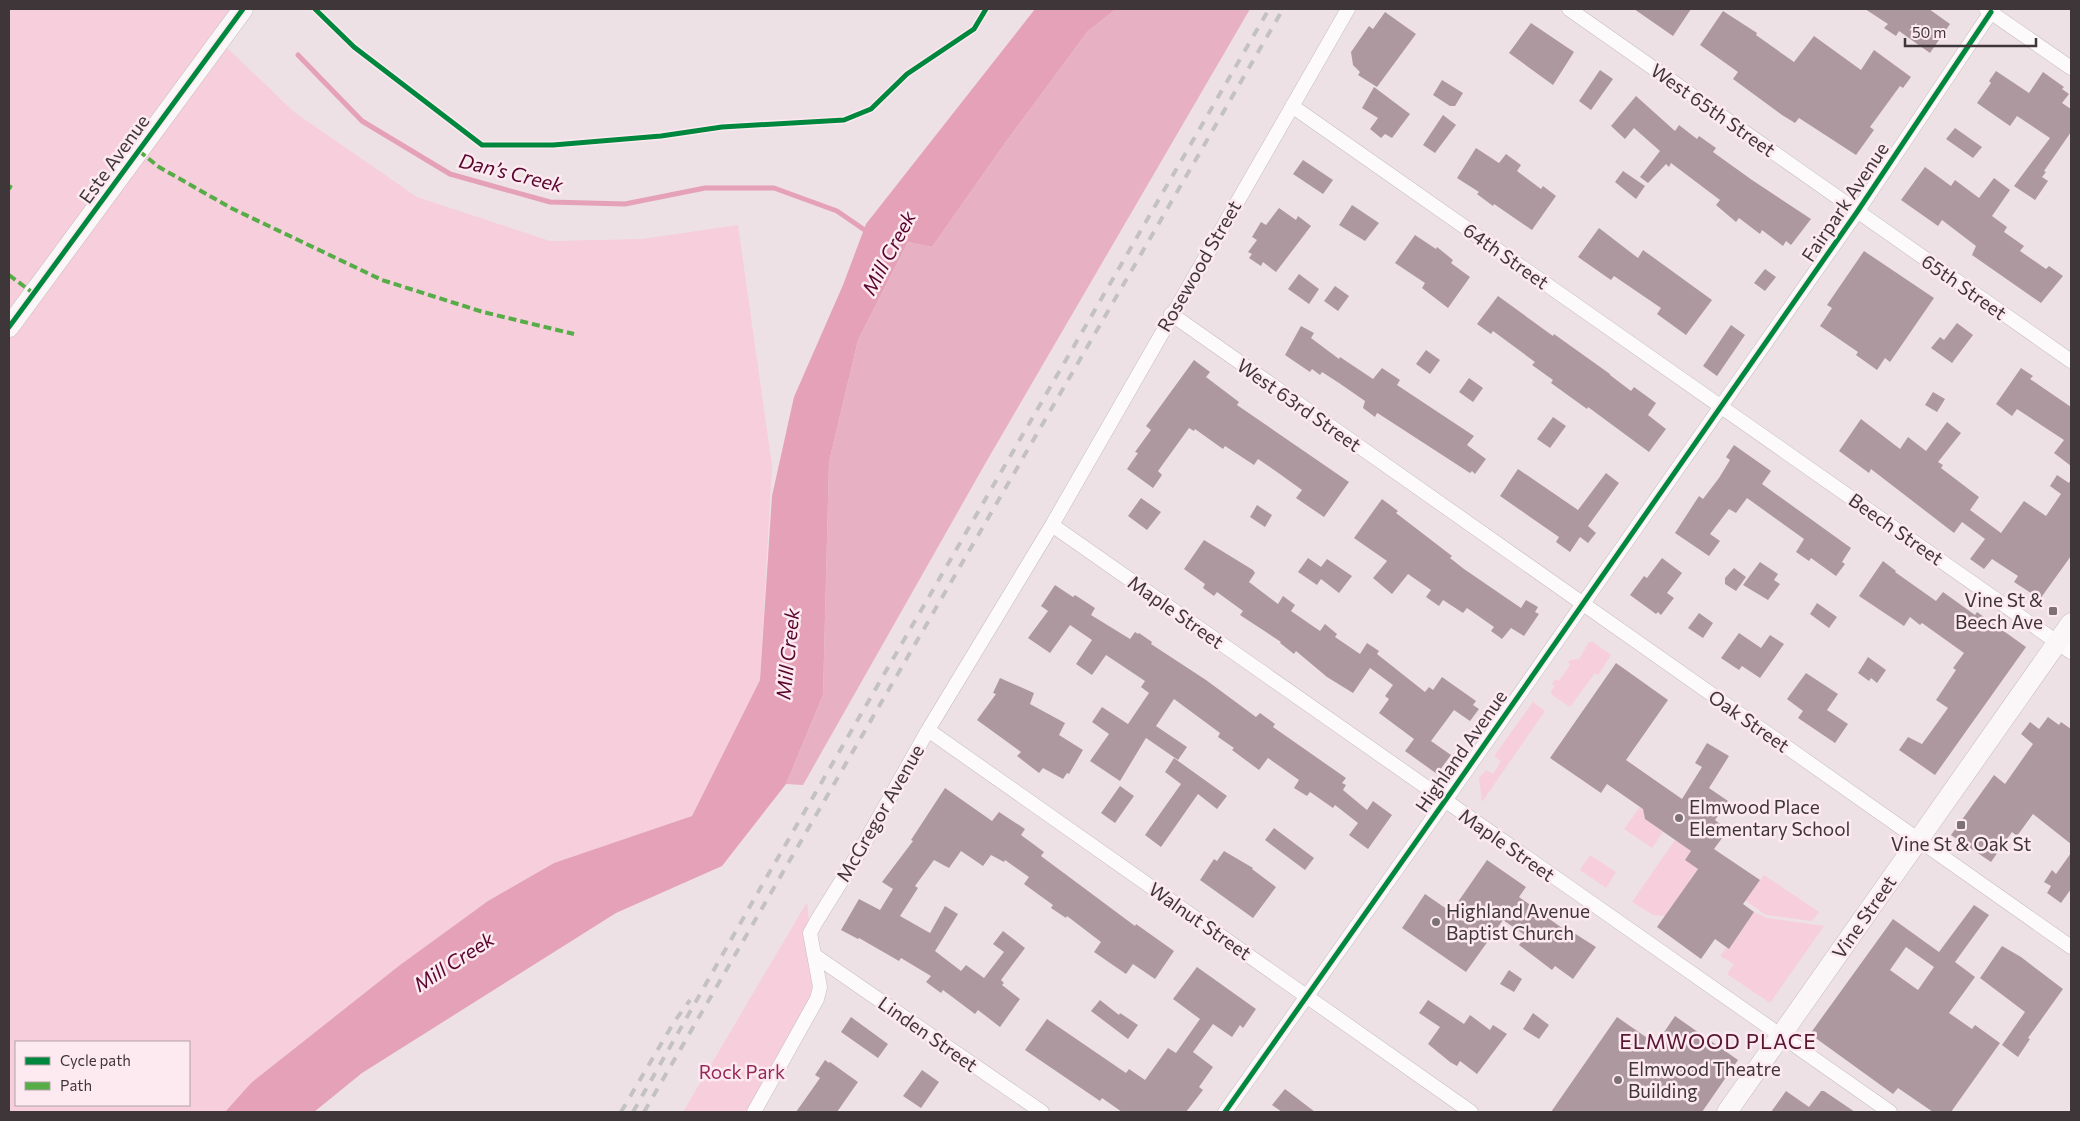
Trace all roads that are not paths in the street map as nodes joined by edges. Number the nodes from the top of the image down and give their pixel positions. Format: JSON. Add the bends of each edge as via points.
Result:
{"nodes":[{"id":1,"x":243,"y":9,"type":"edge"},
{"id":2,"x":1348,"y":9,"type":"edge"},
{"id":3,"x":1569,"y":9,"type":"edge"},
{"id":4,"x":1989,"y":10,"type":"edge"},
{"id":5,"x":2071,"y":68,"type":"edge"},
{"id":6,"x":1292,"y":106,"type":"junction"},
{"id":7,"x":1857,"y":212,"type":"junction"},
{"id":8,"x":1171,"y":314,"type":"junction"},
{"id":9,"x":9,"y":327,"type":"edge"},
{"id":10,"x":2071,"y":362,"type":"edge"},
{"id":11,"x":1720,"y":406,"type":"junction"},
{"id":12,"x":1427,"y":495,"type":"joint"},
{"id":13,"x":1052,"y":525,"type":"junction"},
{"id":14,"x":1582,"y":604,"type":"junction"},
{"id":15,"x":2071,"y":624,"type":"edge"},
{"id":16,"x":2065,"y":647,"type":"edge"},
{"id":17,"x":928,"y":730,"type":"junction"},
{"id":18,"x":1444,"y":802,"type":"junction"},
{"id":19,"x":1919,"y":839,"type":"junction"},
{"id":20,"x":2071,"y":947,"type":"edge"},
{"id":21,"x":814,"y":955,"type":"junction"},
{"id":22,"x":1306,"y":996,"type":"junction"},
{"id":23,"x":1780,"y":1036,"type":"junction"},
{"id":24,"x":754,"y":1112,"type":"edge"},
{"id":25,"x":1042,"y":1112,"type":"edge"},
{"id":26,"x":1225,"y":1112,"type":"edge"},
{"id":27,"x":1472,"y":1112,"type":"edge"},
{"id":28,"x":1728,"y":1112,"type":"edge"},
{"id":29,"x":1890,"y":1112,"type":"edge"}],
"edges":[{"from":1,"to":9,"type":"main road","name":"Este Avenue"},
{"from":2,"to":6,"type":"street","name":"Rosewood Street"},
{"from":3,"to":7,"type":"street","name":"West 65th Street"},
{"from":4,"to":5,"type":"street"},
{"from":4,"to":7,"type":"street","name":"Fairpark Avenue"},
{"from":6,"to":8,"type":"street","name":"Rosewood Street"},
{"from":6,"to":11,"type":"street","name":"64th Street"},
{"from":7,"to":10,"type":"street","name":"65th Street"},
{"from":7,"to":11,"type":"street","name":"Fairpark Avenue"},
{"from":8,"to":12,"type":"street","name":"West 63rd Street"},
{"from":8,"to":13,"type":"street","name":"Rosewood Street"},
{"from":11,"to":14,"type":"street","name":"Highland Avenue"},
{"from":11,"to":16,"type":"street","name":"Beech Street"},
{"from":12,"to":14,"type":"street","name":"Oak Street"},
{"from":13,"to":17,"type":"street","name":"McGregor Avenue"},
{"from":13,"to":18,"type":"street","name":"Maple Street"},
{"from":14,"to":18,"type":"street","name":"Highland Avenue"},
{"from":14,"to":19,"type":"street","name":"Oak Street"},
{"from":15,"to":16,"type":"main road","name":"Vine Street"},
{"from":16,"to":19,"type":"main road","name":"Vine Street"},
{"from":17,"to":21,"type":"street","name":"McGregor Avenue","via":[[810,933]]},
{"from":17,"to":22,"type":"street","name":"Walnut Street"},
{"from":18,"to":22,"type":"street","name":"Highland Avenue"},
{"from":18,"to":23,"type":"street","name":"Maple Street"},
{"from":19,"to":20,"type":"street","name":"Oak Street"},
{"from":19,"to":23,"type":"main road","name":"Vine Street"},
{"from":21,"to":24,"type":"street","name":"McGregor Avenue","via":[[820,987],[817,999]]},
{"from":21,"to":25,"type":"street","name":"Linden Street"},
{"from":22,"to":26,"type":"street","name":"Highland Avenue"},
{"from":22,"to":27,"type":"street","name":"Walnut Street"},
{"from":23,"to":28,"type":"main road","name":"Vine Street"},
{"from":23,"to":29,"type":"street","name":"Maple Street"}]}
